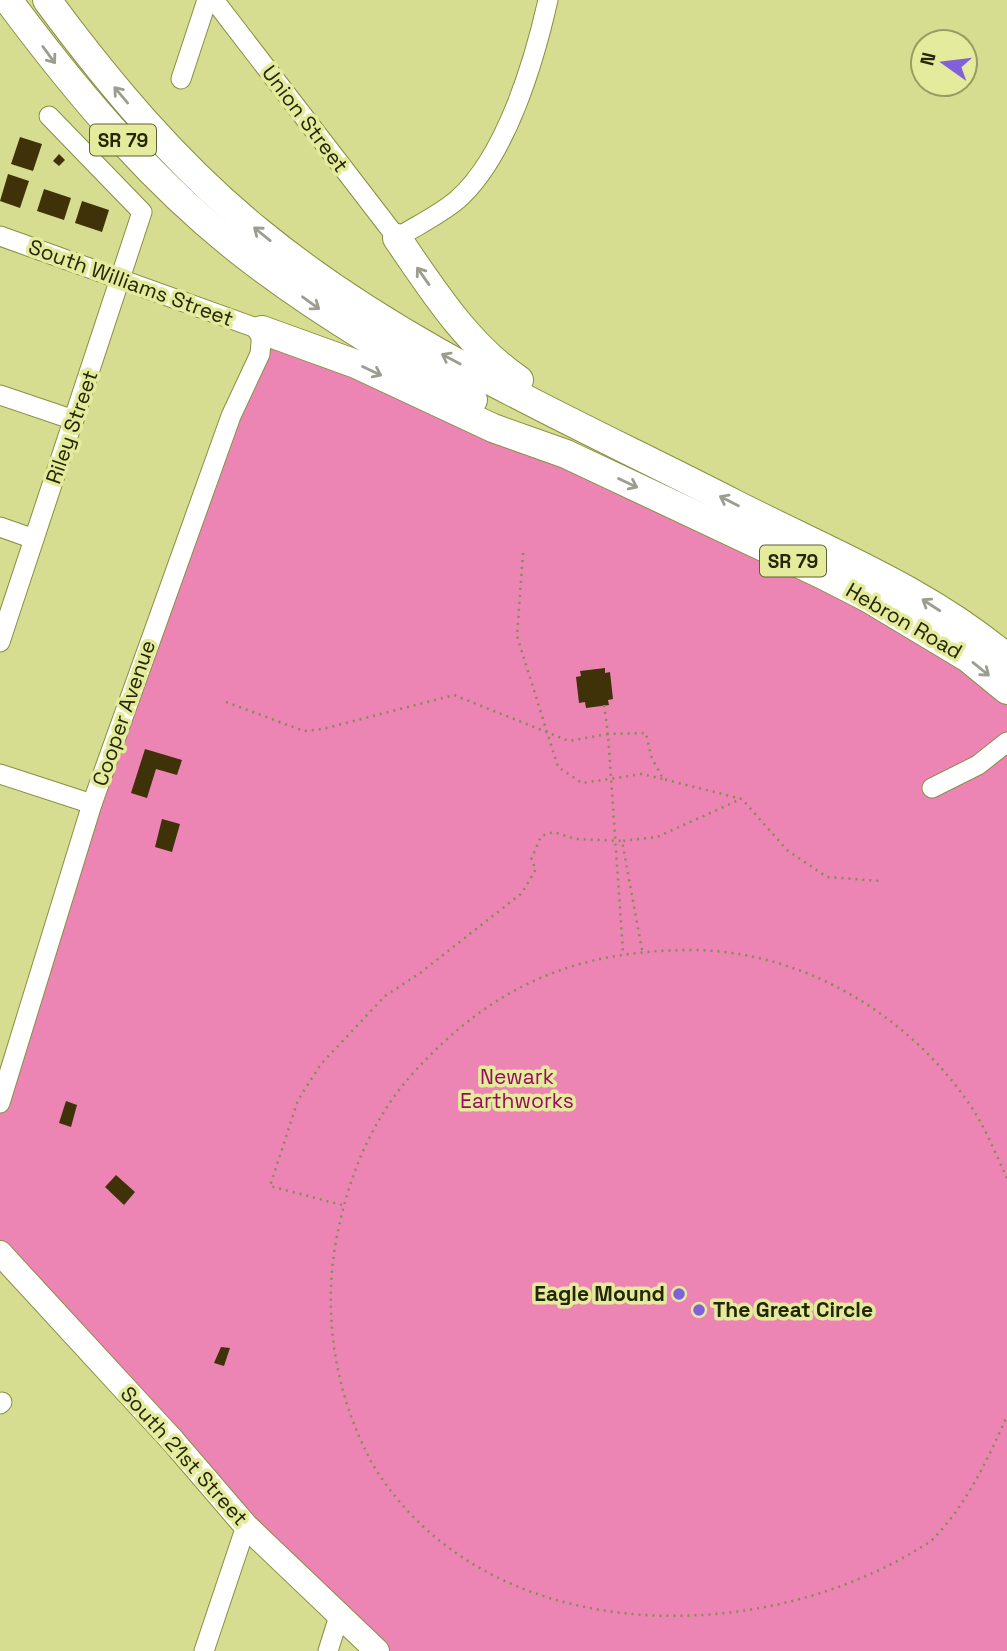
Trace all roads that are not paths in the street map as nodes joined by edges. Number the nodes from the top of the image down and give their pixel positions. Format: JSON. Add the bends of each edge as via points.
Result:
{"nodes":[{"id":1,"x":8,"y":0,"type":"edge"},
{"id":2,"x":47,"y":0,"type":"edge"},
{"id":3,"x":206,"y":0,"type":"edge"},
{"id":4,"x":214,"y":0,"type":"edge"},
{"id":5,"x":548,"y":0,"type":"edge"},
{"id":6,"x":181,"y":79,"type":"dead end"},
{"id":7,"x":49,"y":116,"type":"dead end"},
{"id":8,"x":0,"y":236,"type":"edge"},
{"id":9,"x":397,"y":238,"type":"junction"},
{"id":10,"x":122,"y":277,"type":"junction"},
{"id":11,"x":262,"y":330,"type":"junction"},
{"id":12,"x":0,"y":395,"type":"edge"},
{"id":13,"x":74,"y":420,"type":"junction"},
{"id":14,"x":578,"y":423,"type":"junction"},
{"id":15,"x":566,"y":454,"type":"junction"},
{"id":16,"x":0,"y":527,"type":"edge"},
{"id":17,"x":34,"y":538,"type":"junction"},
{"id":18,"x":0,"y":642,"type":"edge"},
{"id":19,"x":1007,"y":658,"type":"edge"},
{"id":20,"x":1007,"y":690,"type":"edge"},
{"id":21,"x":1007,"y":742,"type":"edge"},
{"id":22,"x":0,"y":774,"type":"edge"},
{"id":23,"x":932,"y":788,"type":"dead end"},
{"id":24,"x":92,"y":804,"type":"junction"},
{"id":25,"x":0,"y":1103,"type":"edge"},
{"id":26,"x":0,"y":1253,"type":"edge"},
{"id":27,"x":246,"y":1525,"type":"junction"},
{"id":28,"x":340,"y":1616,"type":"junction"},
{"id":29,"x":204,"y":1651,"type":"edge"},
{"id":30,"x":328,"y":1651,"type":"edge"},
{"id":31,"x":377,"y":1651,"type":"edge"}],
"edges":[{"from":1,"to":15,"type":"highway","number":"SR 79","one_way":true,"via":[[58,68],[148,168],[256,264],[386,352]]},
{"from":14,"to":2,"type":"highway","number":"SR 79","one_way":true,"via":[[373,315],[257,231],[144,122]]},
{"from":3,"to":6,"type":"street"},
{"from":4,"to":9,"type":"street","name":"Union Street"},
{"from":5,"to":9,"type":"street","via":[[514,115],[489,158],[457,199]]},
{"from":7,"to":10,"type":"street","name":"Riley Street","via":[[142,212]]},
{"from":8,"to":10,"type":"street","name":"South Williams Street"},
{"from":14,"to":9,"type":"highway","one_way":true,"via":[[500,368],[428,284]]},
{"from":10,"to":11,"type":"street","name":"South Williams Street"},
{"from":10,"to":13,"type":"street","name":"Riley Street"},
{"from":11,"to":15,"type":"highway","one_way":true,"via":[[356,364],[493,428]]},
{"from":11,"to":24,"type":"street","name":"Cooper Avenue","via":[[260,354],[231,416]]},
{"from":12,"to":13,"type":"street"},
{"from":13,"to":17,"type":"street","name":"Riley Street"},
{"from":19,"to":14,"type":"highway","name":"Hebron Road","number":"SR 79","one_way":true,"via":[[913,593]]},
{"from":15,"to":20,"type":"highway","name":"Hebron Road","number":"SR 79","one_way":true,"via":[[868,598],[968,658]]},
{"from":16,"to":17,"type":"street"},
{"from":17,"to":18,"type":"street","name":"Riley Street"},
{"from":21,"to":23,"type":"street","via":[[978,765]]},
{"from":22,"to":24,"type":"street"},
{"from":24,"to":25,"type":"street","name":"Cooper Avenue"},
{"from":26,"to":27,"type":"main road","name":"South 21st Street"},
{"from":27,"to":28,"type":"main road","name":"South 21st Street"},
{"from":27,"to":29,"type":"street"},
{"from":28,"to":30,"type":"street"},
{"from":28,"to":31,"type":"main road","name":"South 21st Street"}]}
